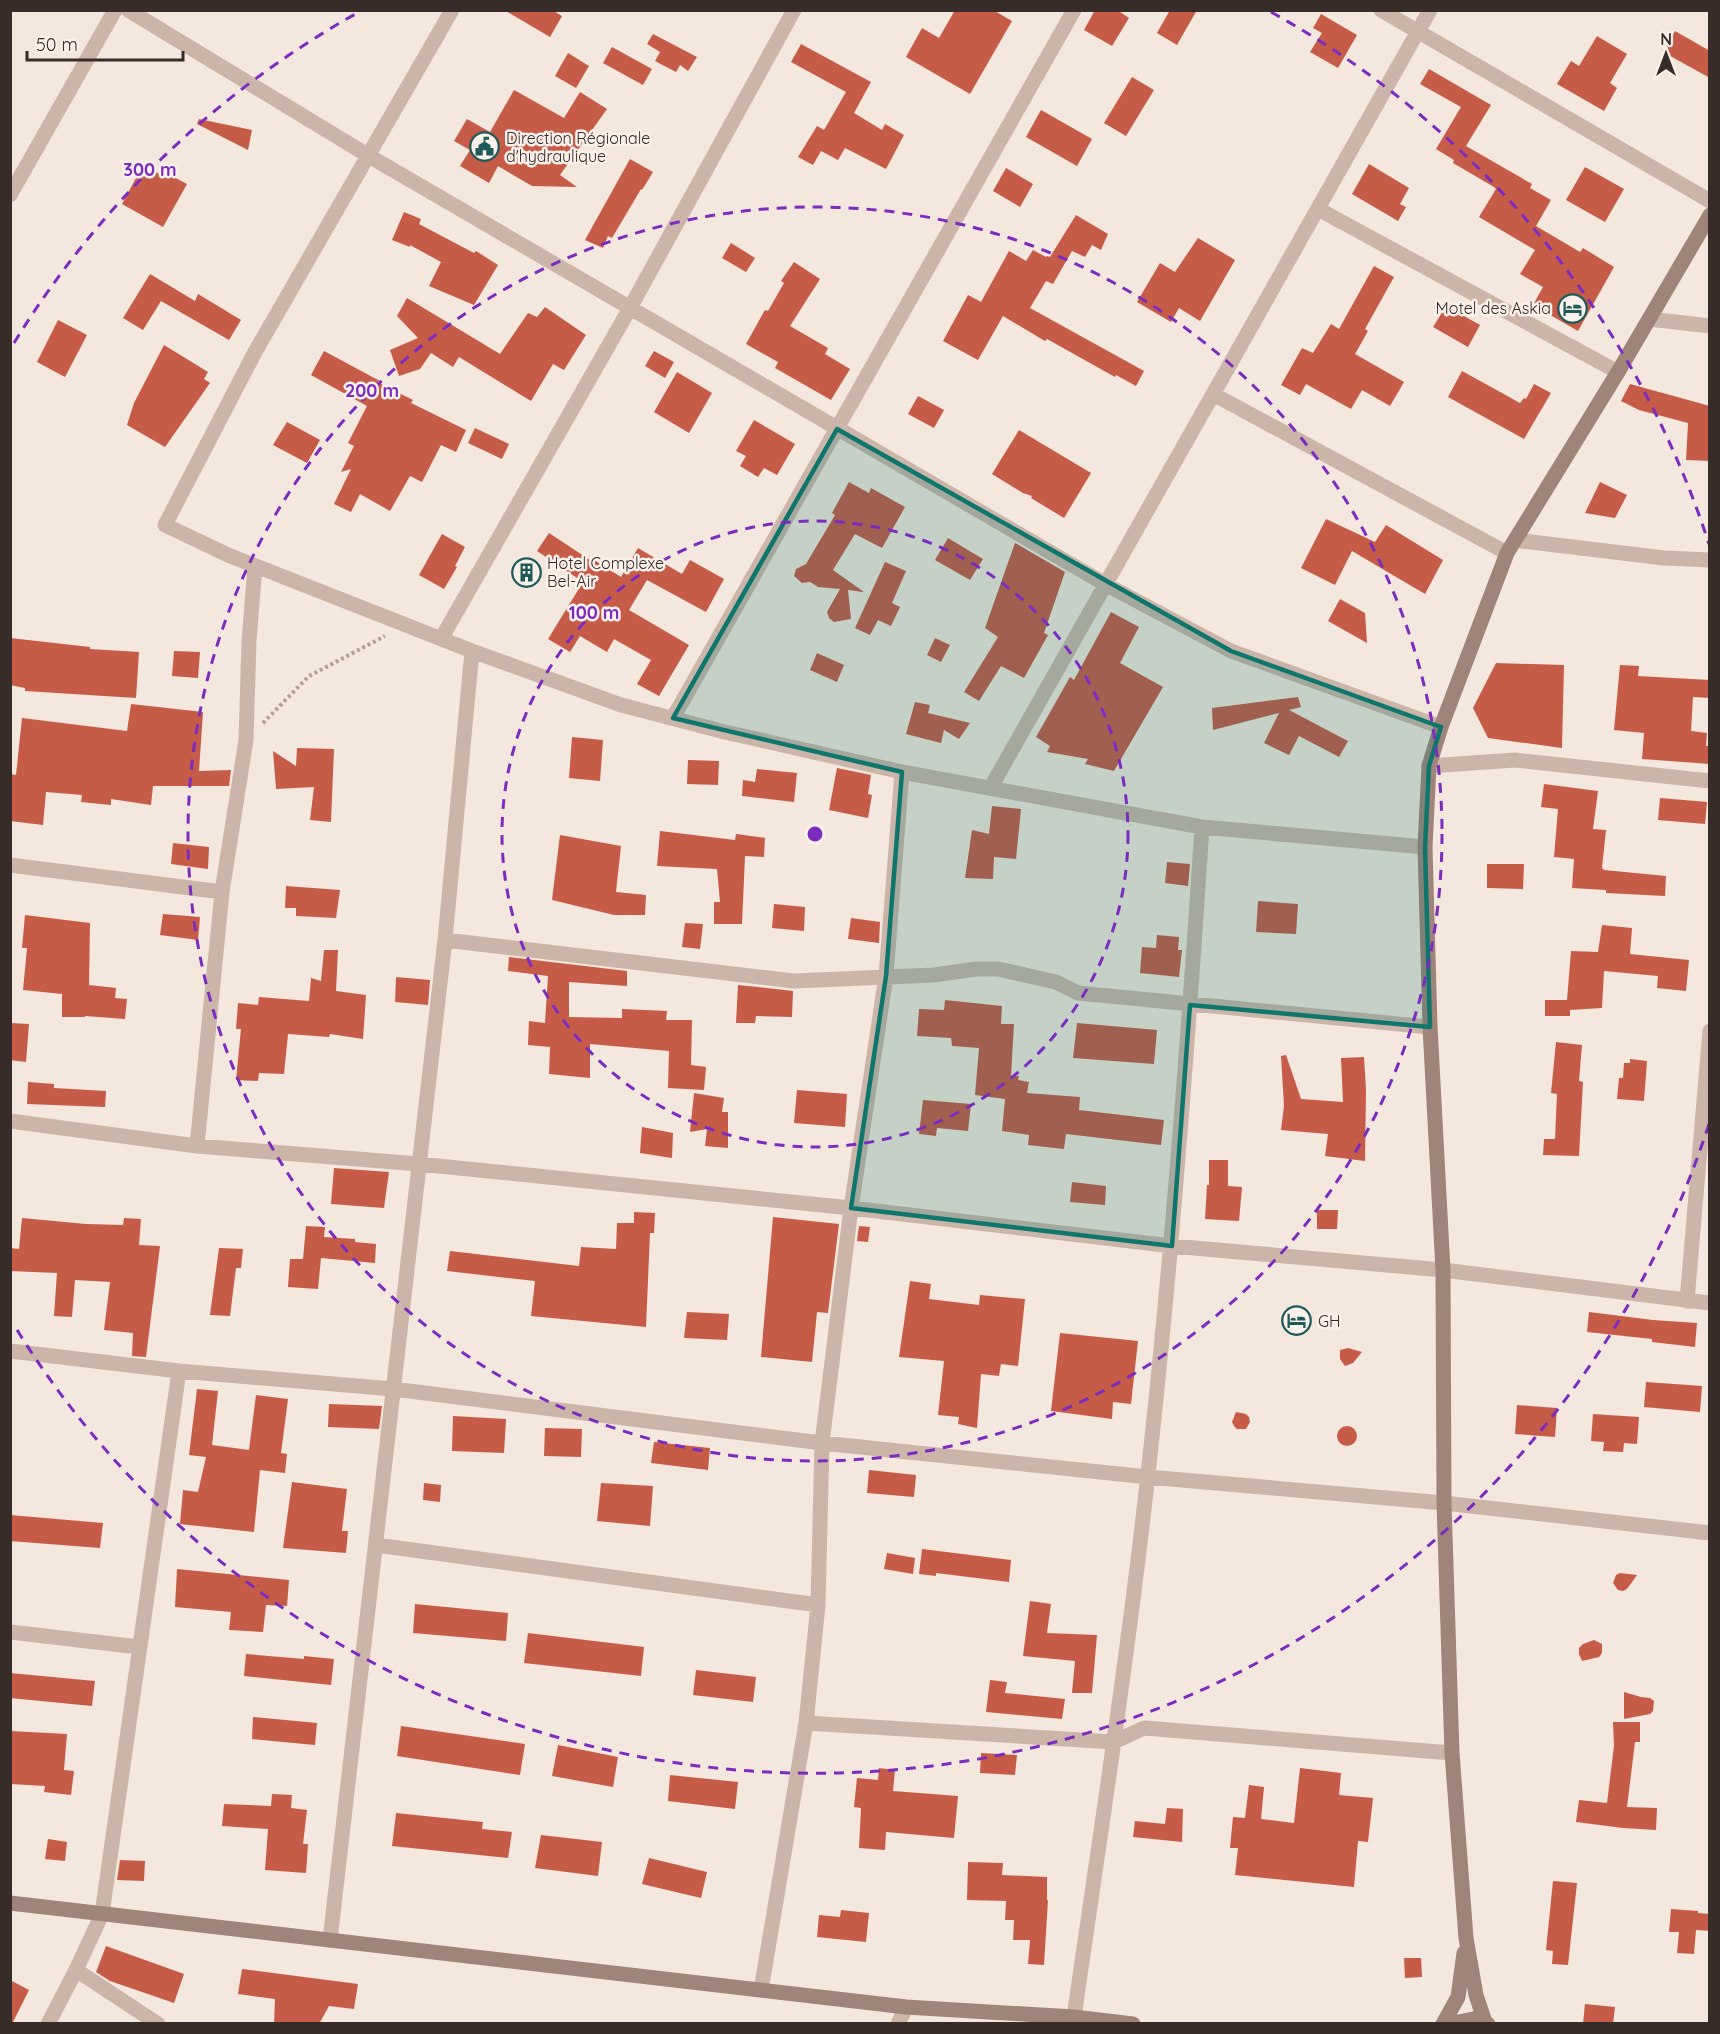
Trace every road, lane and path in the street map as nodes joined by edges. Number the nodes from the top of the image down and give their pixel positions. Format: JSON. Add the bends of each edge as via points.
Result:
{"nodes":[{"id":1,"x":116,"y":10,"type":"edge"},
{"id":2,"x":128,"y":10,"type":"edge"},
{"id":3,"x":452,"y":10,"type":"edge"},
{"id":4,"x":794,"y":10,"type":"edge"},
{"id":5,"x":1074,"y":10,"type":"edge"},
{"id":6,"x":1381,"y":10,"type":"edge"},
{"id":7,"x":1430,"y":10,"type":"edge"},
{"id":8,"x":1417,"y":33,"type":"junction"},
{"id":9,"x":369,"y":156,"type":"junction"},
{"id":10,"x":10,"y":195,"type":"edge"},
{"id":11,"x":1710,"y":201,"type":"edge"},
{"id":12,"x":1318,"y":209,"type":"junction"},
{"id":13,"x":1710,"y":215,"type":"edge"},
{"id":14,"x":630,"y":308,"type":"junction"},
{"id":15,"x":1649,"y":320,"type":"junction"},
{"id":16,"x":1710,"y":326,"type":"edge"},
{"id":17,"x":1618,"y":372,"type":"junction"},
{"id":18,"x":1213,"y":394,"type":"junction"},
{"id":19,"x":837,"y":429,"type":"junction"},
{"id":20,"x":1511,"y":546,"type":"junction"},
{"id":21,"x":1710,"y":561,"type":"edge"},
{"id":22,"x":255,"y":566,"type":"junction"},
{"id":23,"x":1106,"y":584,"type":"junction"},
{"id":24,"x":408,"y":625,"type":"junction"},
{"id":25,"x":441,"y":639,"type":"junction"},
{"id":26,"x":472,"y":651,"type":"junction"},
{"id":27,"x":673,"y":718,"type":"junction"},
{"id":28,"x":1441,"y":727,"type":"junction"},
{"id":29,"x":246,"y":740,"type":"junction"},
{"id":30,"x":1429,"y":766,"type":"junction"},
{"id":31,"x":902,"y":772,"type":"junction"},
{"id":32,"x":1710,"y":781,"type":"edge"},
{"id":33,"x":991,"y":787,"type":"junction"},
{"id":34,"x":1202,"y":826,"type":"junction"},
{"id":35,"x":1425,"y":847,"type":"junction"},
{"id":36,"x":10,"y":865,"type":"edge"},
{"id":37,"x":222,"y":892,"type":"junction"},
{"id":38,"x":445,"y":940,"type":"junction"},
{"id":39,"x":886,"y":976,"type":"junction"},
{"id":40,"x":1190,"y":1005,"type":"junction"},
{"id":41,"x":1430,"y":1027,"type":"junction"},
{"id":42,"x":1710,"y":1031,"type":"edge"},
{"id":43,"x":10,"y":1121,"type":"edge"},
{"id":44,"x":197,"y":1146,"type":"junction"},
{"id":45,"x":419,"y":1164,"type":"junction"},
{"id":46,"x":851,"y":1208,"type":"junction"},
{"id":47,"x":1172,"y":1246,"type":"junction"},
{"id":48,"x":1443,"y":1270,"type":"junction"},
{"id":49,"x":1687,"y":1301,"type":"junction"},
{"id":50,"x":1710,"y":1303,"type":"edge"},
{"id":51,"x":10,"y":1351,"type":"edge"},
{"id":52,"x":179,"y":1371,"type":"junction"},
{"id":53,"x":393,"y":1389,"type":"junction"},
{"id":54,"x":822,"y":1443,"type":"junction"},
{"id":55,"x":1148,"y":1477,"type":"junction"},
{"id":56,"x":1444,"y":1503,"type":"junction"},
{"id":57,"x":1710,"y":1533,"type":"edge"},
{"id":58,"x":376,"y":1545,"type":"junction"},
{"id":59,"x":818,"y":1605,"type":"junction"},
{"id":60,"x":10,"y":1632,"type":"edge"},
{"id":61,"x":139,"y":1647,"type":"junction"},
{"id":62,"x":806,"y":1723,"type":"junction"},
{"id":63,"x":1114,"y":1742,"type":"junction"},
{"id":64,"x":1452,"y":1753,"type":"junction"},
{"id":65,"x":10,"y":1903,"type":"edge"},
{"id":66,"x":102,"y":1914,"type":"junction"},
{"id":67,"x":1466,"y":1938,"type":"junction"},
{"id":68,"x":330,"y":1940,"type":"junction"},
{"id":69,"x":76,"y":1970,"type":"junction"},
{"id":70,"x":761,"y":1990,"type":"junction"},
{"id":71,"x":906,"y":2007,"type":"junction"},
{"id":72,"x":1073,"y":2020,"type":"edge"},
{"id":73,"x":1486,"y":2023,"type":"edge"},
{"id":74,"x":48,"y":2024,"type":"edge"},
{"id":75,"x":158,"y":2024,"type":"edge"},
{"id":76,"x":898,"y":2024,"type":"edge"},
{"id":77,"x":1133,"y":2024,"type":"edge"},
{"id":78,"x":1443,"y":2024,"type":"edge"},
{"id":79,"x":1449,"y":2024,"type":"edge"}],
"edges":[{"from":1,"to":10,"type":"street"},
{"from":2,"to":9,"type":"street"},
{"from":3,"to":9,"type":"street"},
{"from":4,"to":14,"type":"street"},
{"from":5,"to":19,"type":"street"},
{"from":6,"to":8,"type":"street"},
{"from":7,"to":8,"type":"street"},
{"from":8,"to":11,"type":"street"},
{"from":8,"to":12,"type":"street"},
{"from":9,"to":14,"type":"street"},
{"from":9,"to":22,"type":"street","via":[[255,352],[165,525]]},
{"from":12,"to":17,"type":"street"},
{"from":12,"to":18,"type":"street"},
{"from":13,"to":15,"type":"street"},
{"from":14,"to":19,"type":"street"},
{"from":14,"to":25,"type":"street"},
{"from":15,"to":16,"type":"street"},
{"from":15,"to":17,"type":"street"},
{"from":17,"to":20,"type":"street"},
{"from":18,"to":20,"type":"street"},
{"from":18,"to":23,"type":"street"},
{"from":19,"to":23,"type":"street"},
{"from":19,"to":27,"type":"street"},
{"from":20,"to":21,"type":"street"},
{"from":20,"to":28,"type":"street"},
{"from":22,"to":24,"type":"street"},
{"from":22,"to":29,"type":"street"},
{"from":23,"to":28,"type":"street","via":[[1231,651]]},
{"from":23,"to":33,"type":"street"},
{"from":24,"to":25,"type":"street"},
{"from":24,"to":29,"type":"path","via":[[309,676]]},
{"from":25,"to":26,"type":"street"},
{"from":26,"to":27,"type":"street","via":[[621,705]]},
{"from":26,"to":38,"type":"street"},
{"from":27,"to":31,"type":"street"},
{"from":28,"to":30,"type":"street"},
{"from":29,"to":37,"type":"street"},
{"from":30,"to":32,"type":"street","via":[[1515,760]]},
{"from":30,"to":35,"type":"street"},
{"from":31,"to":33,"type":"street"},
{"from":31,"to":39,"type":"street"},
{"from":33,"to":34,"type":"street"},
{"from":34,"to":35,"type":"street"},
{"from":34,"to":40,"type":"street"},
{"from":35,"to":41,"type":"street"},
{"from":36,"to":37,"type":"street"},
{"from":37,"to":44,"type":"street"},
{"from":38,"to":39,"type":"street","via":[[794,981]]},
{"from":38,"to":45,"type":"street"},
{"from":39,"to":40,"type":"street","via":[[998,969],[1056,982],[1078,993]]},
{"from":39,"to":46,"type":"street"},
{"from":40,"to":41,"type":"street"},
{"from":40,"to":47,"type":"street"},
{"from":41,"to":48,"type":"street"},
{"from":42,"to":49,"type":"street"},
{"from":43,"to":44,"type":"street"},
{"from":44,"to":45,"type":"street"},
{"from":45,"to":46,"type":"street"},
{"from":45,"to":53,"type":"street"},
{"from":46,"to":47,"type":"street"},
{"from":46,"to":54,"type":"street"},
{"from":47,"to":48,"type":"street"},
{"from":47,"to":55,"type":"street"},
{"from":48,"to":49,"type":"street"},
{"from":48,"to":56,"type":"street"},
{"from":49,"to":50,"type":"street"},
{"from":51,"to":52,"type":"street"},
{"from":52,"to":53,"type":"street"},
{"from":52,"to":61,"type":"street"},
{"from":53,"to":54,"type":"street"},
{"from":53,"to":58,"type":"street"},
{"from":54,"to":55,"type":"street"},
{"from":54,"to":59,"type":"street"},
{"from":55,"to":56,"type":"street"},
{"from":55,"to":63,"type":"street"},
{"from":56,"to":57,"type":"street"},
{"from":56,"to":64,"type":"street"},
{"from":58,"to":59,"type":"street"},
{"from":58,"to":68,"type":"street"},
{"from":59,"to":62,"type":"street"},
{"from":60,"to":61,"type":"street"},
{"from":61,"to":66,"type":"street"},
{"from":62,"to":63,"type":"street"},
{"from":62,"to":70,"type":"street"},
{"from":63,"to":64,"type":"street","via":[[1144,1728]]},
{"from":63,"to":72,"type":"street"},
{"from":64,"to":67,"type":"street"},
{"from":65,"to":66,"type":"street"},
{"from":66,"to":68,"type":"street"},
{"from":66,"to":69,"type":"street"},
{"from":67,"to":73,"type":"street","via":[[1476,1995]]},
{"from":67,"to":78,"type":"street","via":[[1458,1997]]},
{"from":68,"to":70,"type":"street"},
{"from":69,"to":74,"type":"street"},
{"from":69,"to":75,"type":"street"},
{"from":70,"to":71,"type":"street"},
{"from":71,"to":72,"type":"street"},
{"from":71,"to":76,"type":"street"},
{"from":72,"to":77,"type":"street"},
{"from":73,"to":79,"type":"street","via":[[1473,2019]]}]}
